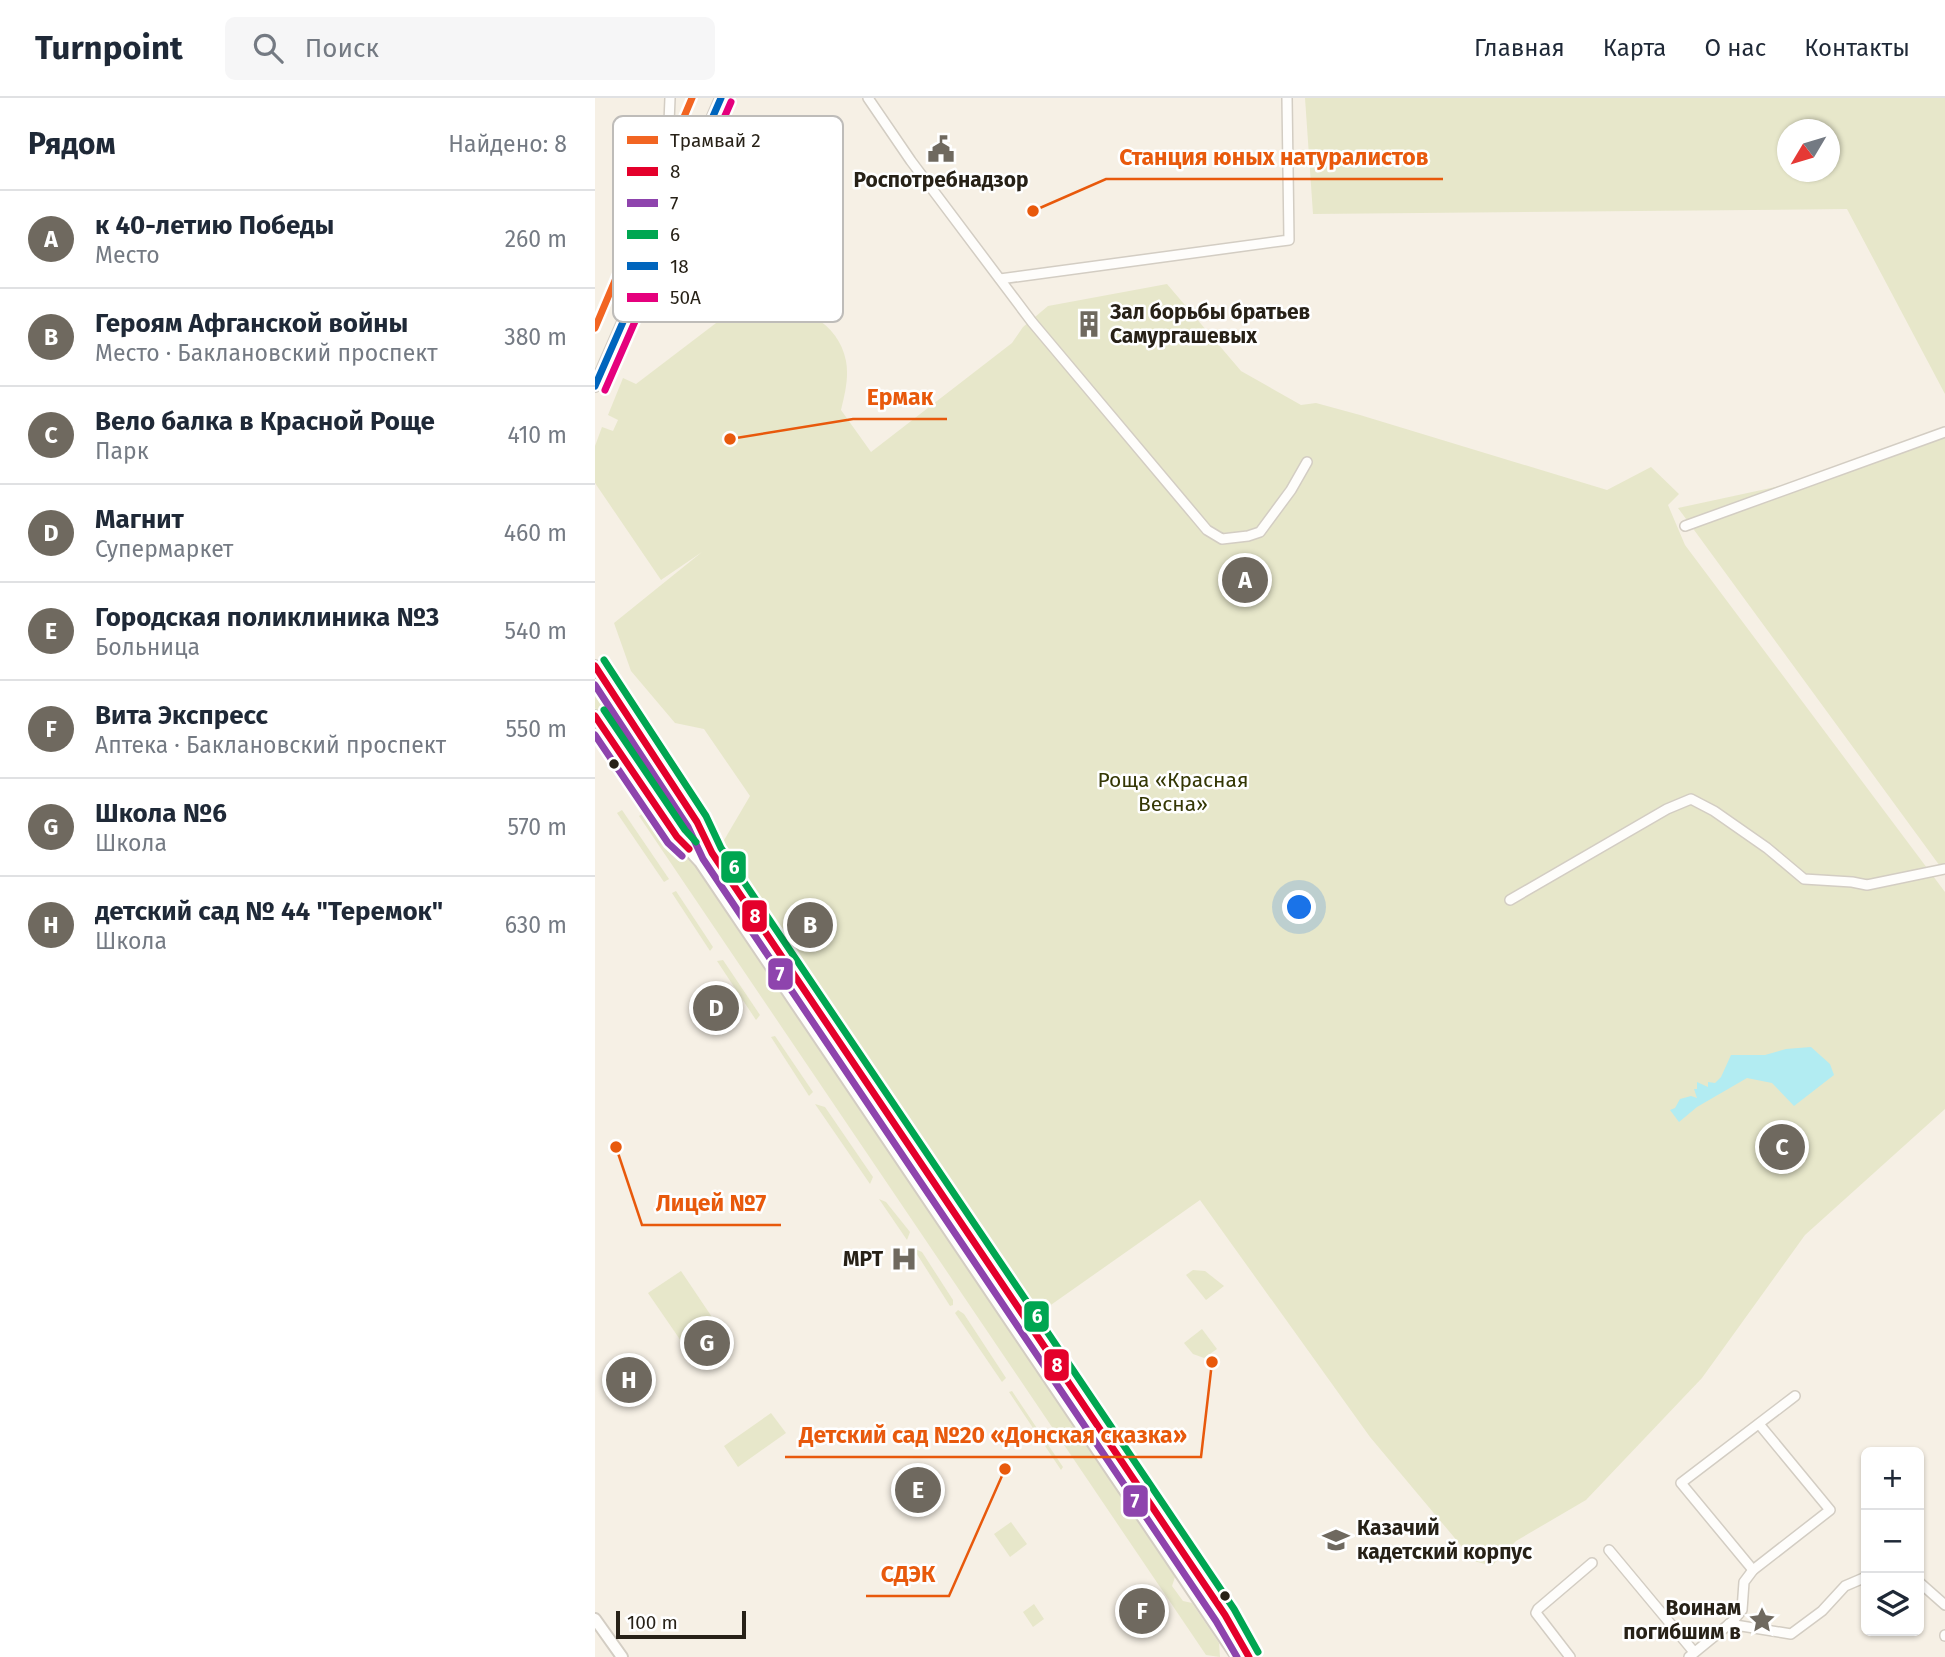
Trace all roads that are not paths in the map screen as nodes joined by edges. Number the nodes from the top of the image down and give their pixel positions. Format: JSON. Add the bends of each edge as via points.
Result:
{"nodes":[{"id":1,"x":670,"y":98,"type":"edge"},
{"id":2,"x":721,"y":98,"type":"edge"},
{"id":3,"x":868,"y":98,"type":"edge"},
{"id":4,"x":1287,"y":98,"type":"edge"},
{"id":5,"x":669,"y":116,"type":"edge"},
{"id":6,"x":714,"y":116,"type":"edge"},
{"id":7,"x":1000,"y":279,"type":"junction"},
{"id":8,"x":623,"y":322,"type":"edge"},
{"id":9,"x":1032,"y":322,"type":"junction"},
{"id":10,"x":1023,"y":327,"type":"dead end"},
{"id":11,"x":595,"y":386,"type":"edge"},
{"id":12,"x":1945,"y":432,"type":"edge"},
{"id":13,"x":1307,"y":462,"type":"dead end"},
{"id":14,"x":1685,"y":526,"type":"dead end"},
{"id":15,"x":595,"y":666,"type":"edge"},
{"id":16,"x":595,"y":716,"type":"edge"},
{"id":17,"x":703,"y":834,"type":"junction"},
{"id":18,"x":687,"y":846,"type":"junction"},
{"id":19,"x":1945,"y":869,"type":"edge"},
{"id":20,"x":1510,"y":900,"type":"dead end"},
{"id":21,"x":1795,"y":1396,"type":"dead end"},
{"id":22,"x":1759,"y":1424,"type":"junction"},
{"id":23,"x":1609,"y":1550,"type":"dead end"},
{"id":24,"x":1592,"y":1563,"type":"dead end"},
{"id":25,"x":1753,"y":1570,"type":"junction"},
{"id":26,"x":1861,"y":1579,"type":"edge"},
{"id":27,"x":1924,"y":1586,"type":"edge"},
{"id":28,"x":1945,"y":1605,"type":"edge"},
{"id":29,"x":595,"y":1619,"type":"edge"},
{"id":30,"x":1729,"y":1624,"type":"junction"},
{"id":31,"x":1692,"y":1655,"type":"edge"},
{"id":32,"x":622,"y":1657,"type":"edge"},
{"id":33,"x":1237,"y":1657,"type":"edge"},
{"id":34,"x":1249,"y":1657,"type":"edge"},
{"id":35,"x":1570,"y":1657,"type":"edge"}],
"edges":[{"from":1,"to":5,"type":"street"},
{"from":2,"to":6,"type":"main road"},
{"from":3,"to":7,"type":"street"},
{"from":4,"to":7,"type":"street","via":[[1289,240]]},
{"from":7,"to":9,"type":"street"},
{"from":8,"to":11,"type":"main road"},
{"from":9,"to":10,"type":"street"},
{"from":9,"to":13,"type":"street","via":[[1207,530],[1222,539],[1260,532]]},
{"from":12,"to":14,"type":"street"},
{"from":15,"to":17,"type":"main road"},
{"from":16,"to":18,"type":"main road"},
{"from":17,"to":18,"type":"street"},
{"from":17,"to":34,"type":"main road"},
{"from":18,"to":33,"type":"main road"},
{"from":19,"to":20,"type":"street","via":[[1867,885],[1804,879],[1746,833],[1691,799],[1667,808]]},
{"from":21,"to":22,"type":"street"},
{"from":22,"to":25,"type":"street","via":[[1830,1510]]},
{"from":22,"to":25,"type":"street","via":[[1681,1483]]},
{"from":23,"to":31,"type":"street"},
{"from":24,"to":35,"type":"street","via":[[1536,1613]]},
{"from":25,"to":30,"type":"street","via":[[1744,1582],[1742,1610]]},
{"from":26,"to":30,"type":"street","via":[[1845,1586],[1791,1634]]},
{"from":27,"to":28,"type":"street"},
{"from":29,"to":32,"type":"main road"},
{"from":30,"to":31,"type":"street"}]}
